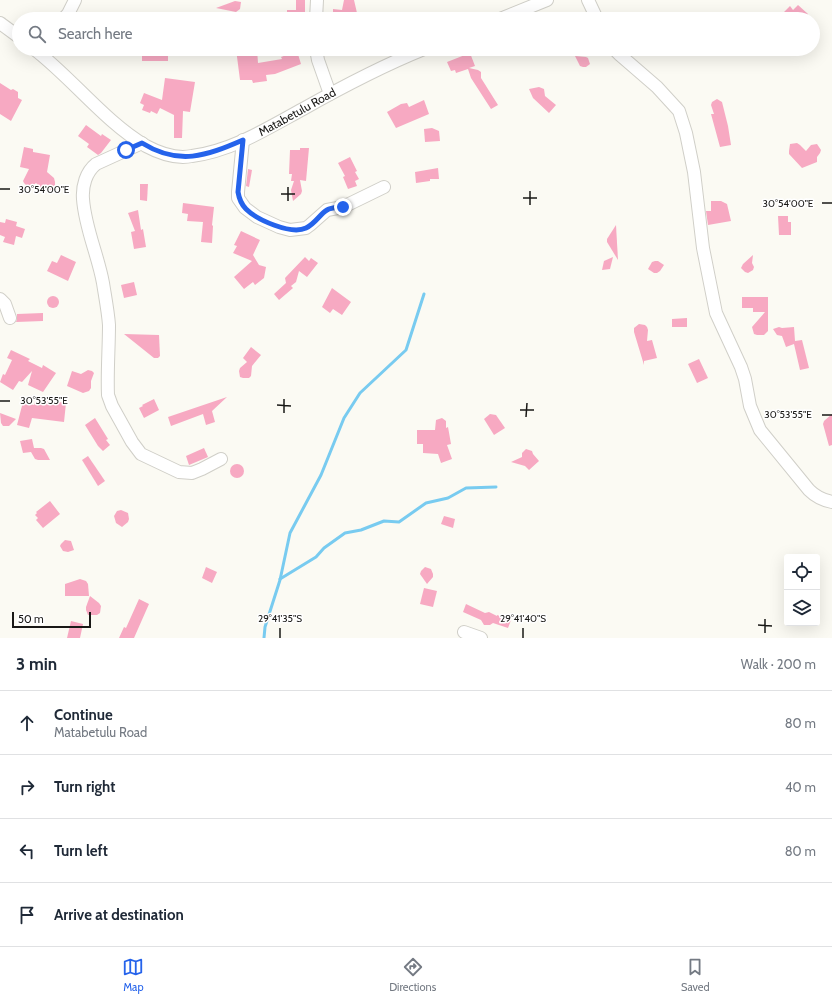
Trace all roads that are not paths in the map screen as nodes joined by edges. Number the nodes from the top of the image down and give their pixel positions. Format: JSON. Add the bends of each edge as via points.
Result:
{"nodes":[{"id":1,"x":75,"y":0,"type":"edge"},
{"id":2,"x":317,"y":0,"type":"edge"},
{"id":3,"x":547,"y":0,"type":"edge"},
{"id":4,"x":588,"y":0,"type":"edge"},
{"id":5,"x":69,"y":12,"type":"edge"},
{"id":6,"x":316,"y":12,"type":"edge"},
{"id":7,"x":517,"y":12,"type":"edge"},
{"id":8,"x":594,"y":12,"type":"edge"},
{"id":9,"x":0,"y":22,"type":"edge"},
{"id":10,"x":12,"y":31,"type":"edge"},
{"id":11,"x":42,"y":56,"type":"edge"},
{"id":12,"x":317,"y":56,"type":"edge"},
{"id":13,"x":407,"y":56,"type":"edge"},
{"id":14,"x":620,"y":56,"type":"edge"},
{"id":15,"x":330,"y":94,"type":"junction"},
{"id":16,"x":243,"y":140,"type":"junction"},
{"id":17,"x":142,"y":143,"type":"junction"},
{"id":18,"x":384,"y":187,"type":"dead end"},
{"id":19,"x":0,"y":299,"type":"edge"},
{"id":20,"x":10,"y":318,"type":"dead end"},
{"id":21,"x":221,"y":459,"type":"dead end"},
{"id":22,"x":832,"y":502,"type":"edge"},
{"id":23,"x":464,"y":632,"type":"dead end"},
{"id":24,"x":481,"y":638,"type":"edge"}],
"edges":[{"from":1,"to":5,"type":"street"},
{"from":2,"to":6,"type":"street"},
{"from":3,"to":7,"type":"street"},
{"from":4,"to":8,"type":"street"},
{"from":9,"to":10,"type":"street"},
{"from":11,"to":17,"type":"street","name":"Matabetulu Road","via":[[113,121]]},
{"from":12,"to":15,"type":"street"},
{"from":13,"to":15,"type":"street","name":"Matabetulu Road"},
{"from":14,"to":22,"type":"street","via":[[657,87],[679,111],[694,172],[703,248],[714,306],[741,367],[750,406],[760,430],[816,497]]},
{"from":15,"to":16,"type":"street","name":"Matabetulu Road"},
{"from":16,"to":17,"type":"street","name":"Matabetulu Road","via":[[214,152],[191,157],[177,157],[159,152]]},
{"from":16,"to":18,"type":"street","via":[[238,198],[245,208],[257,217],[278,227],[290,230],[306,228],[327,210],[343,207]]},
{"from":17,"to":21,"type":"street","via":[[96,164],[87,175],[84,187],[86,218],[97,256],[109,324],[108,395],[141,454],[179,472],[192,473]]},
{"from":19,"to":20,"type":"street","via":[[5,304]]},
{"from":23,"to":24,"type":"street"}]}
